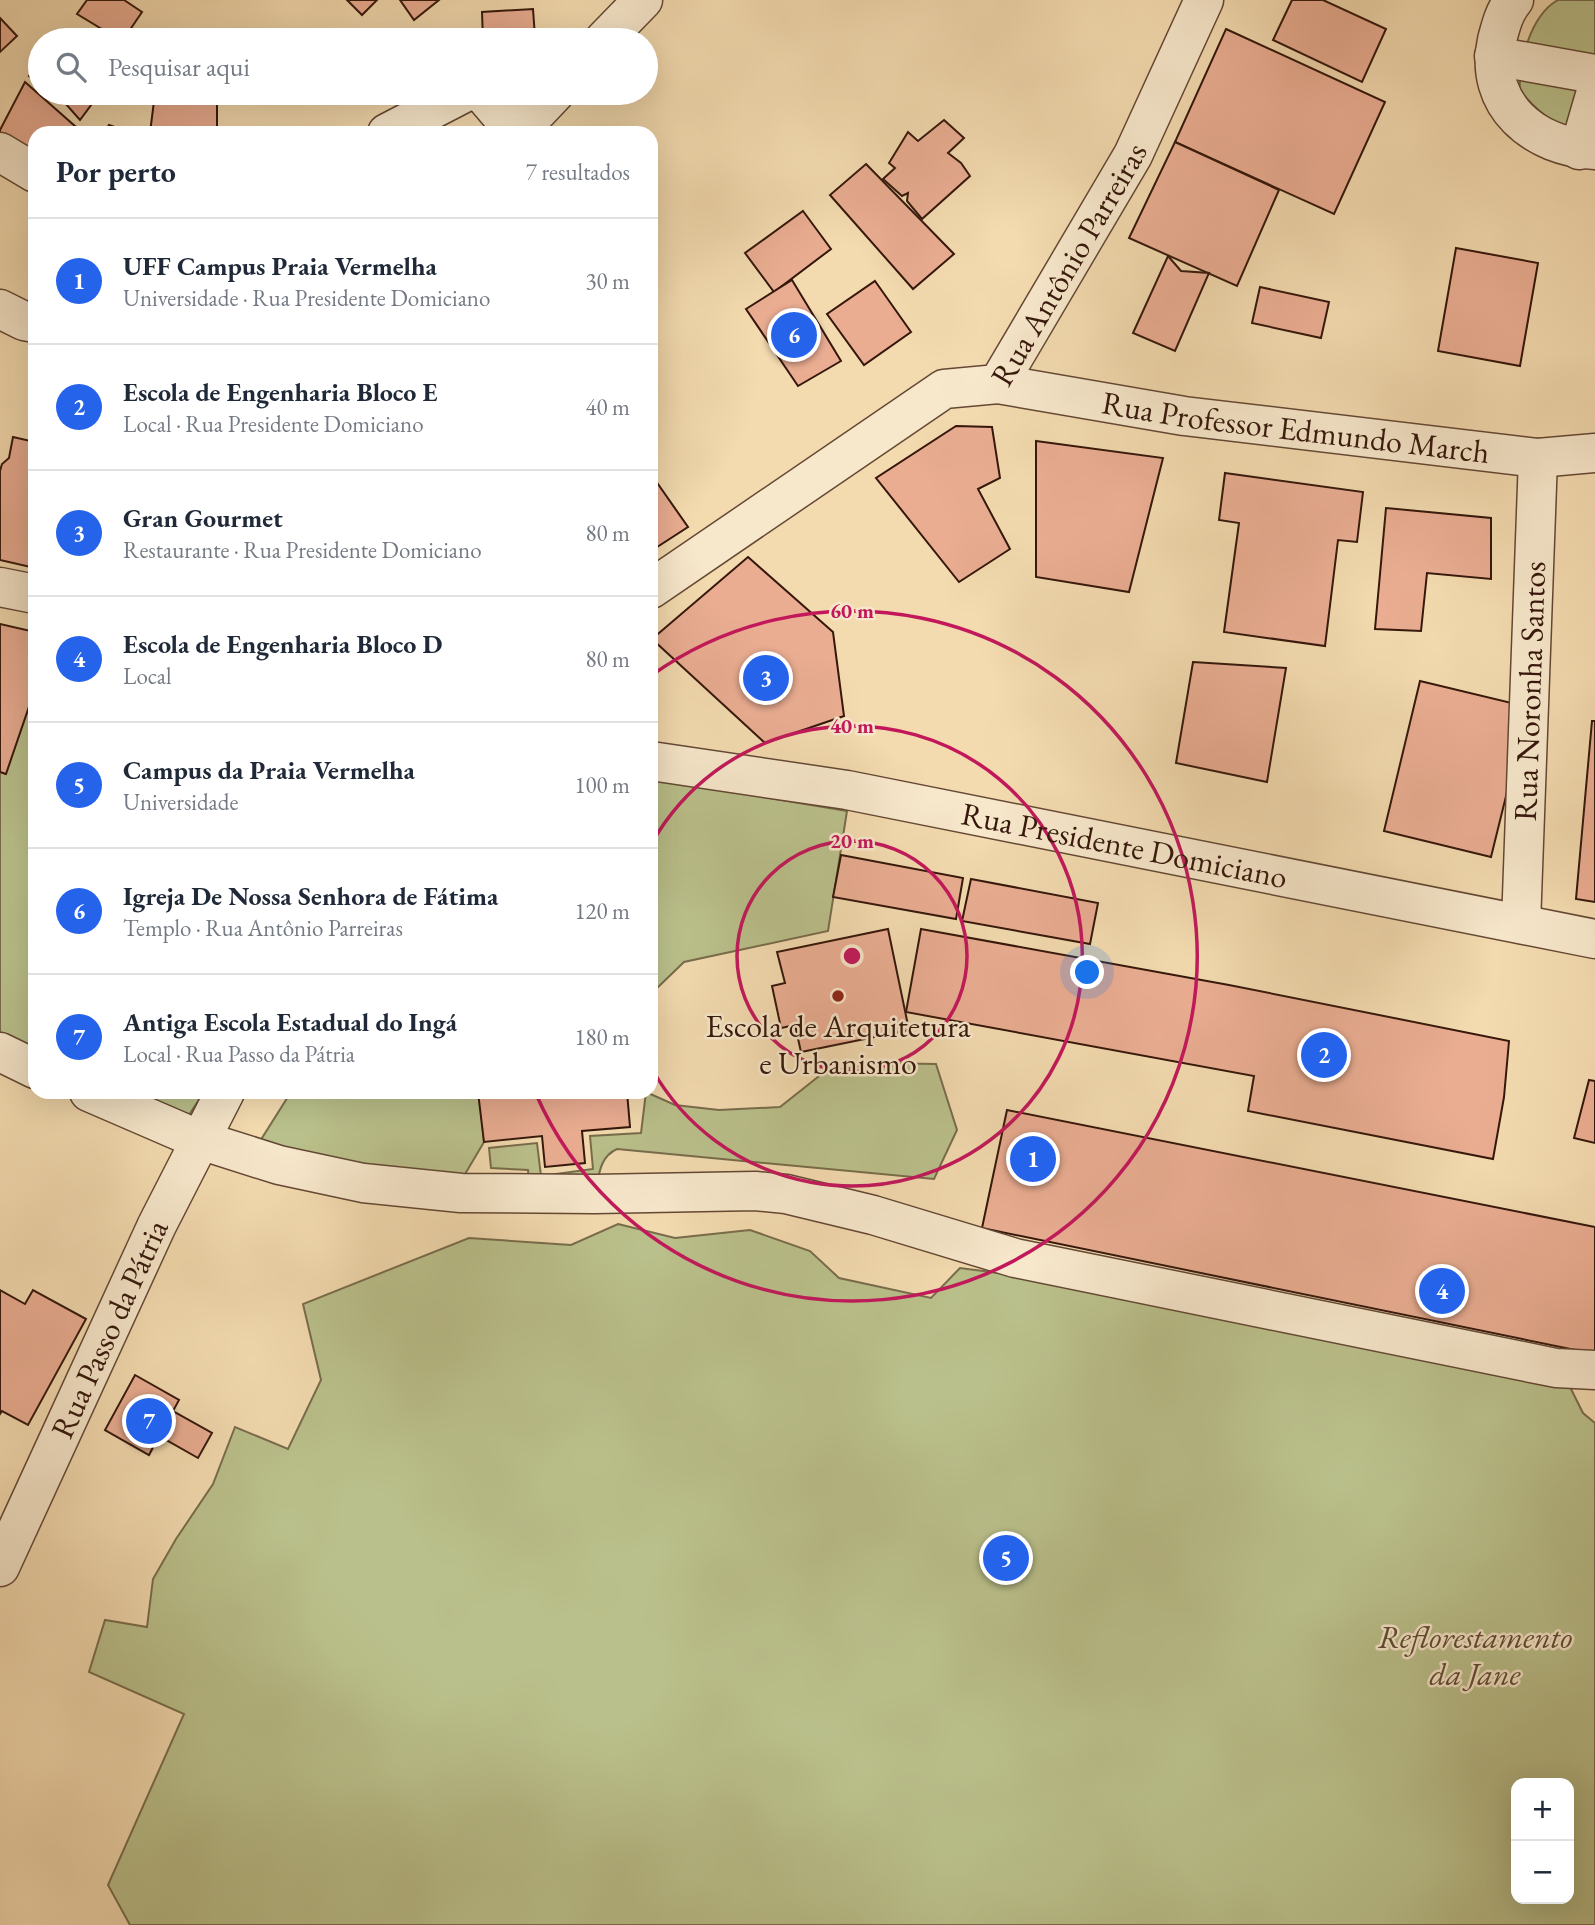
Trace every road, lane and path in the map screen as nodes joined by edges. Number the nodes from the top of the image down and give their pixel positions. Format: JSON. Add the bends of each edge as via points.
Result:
{"nodes":[{"id":1,"x":643,"y":0,"type":"edge"},
{"id":2,"x":1204,"y":0,"type":"edge"},
{"id":3,"x":1514,"y":0,"type":"edge"},
{"id":4,"x":616,"y":28,"type":"edge"},
{"id":5,"x":1494,"y":56,"type":"junction"},
{"id":6,"x":1595,"y":74,"type":"edge"},
{"id":7,"x":1595,"y":95,"type":"edge"},
{"id":8,"x":441,"y":105,"type":"edge"},
{"id":9,"x":492,"y":105,"type":"edge"},
{"id":10,"x":544,"y":105,"type":"edge"},
{"id":11,"x":400,"y":126,"type":"edge"},
{"id":12,"x":511,"y":126,"type":"edge"},
{"id":13,"x":524,"y":126,"type":"edge"},
{"id":14,"x":1587,"y":150,"type":"edge"},
{"id":15,"x":0,"y":152,"type":"edge"},
{"id":16,"x":28,"y":169,"type":"edge"},
{"id":17,"x":0,"y":309,"type":"edge"},
{"id":18,"x":28,"y":322,"type":"edge"},
{"id":19,"x":998,"y":384,"type":"junction"},
{"id":20,"x":1595,"y":453,"type":"edge"},
{"id":21,"x":1538,"y":458,"type":"junction"},
{"id":22,"x":658,"y":584,"type":"edge"},
{"id":23,"x":0,"y":587,"type":"edge"},
{"id":24,"x":28,"y":593,"type":"edge"},
{"id":25,"x":658,"y":762,"type":"edge"},
{"id":26,"x":1521,"y":924,"type":"junction"},
{"id":27,"x":1595,"y":939,"type":"edge"},
{"id":28,"x":0,"y":1052,"type":"edge"},
{"id":29,"x":28,"y":1066,"type":"edge"},
{"id":30,"x":105,"y":1099,"type":"edge"},
{"id":31,"x":221,"y":1099,"type":"edge"},
{"id":32,"x":200,"y":1140,"type":"junction"},
{"id":33,"x":1595,"y":1370,"type":"edge"},
{"id":34,"x":0,"y":1567,"type":"edge"}],
"edges":[{"from":1,"to":4,"type":"street"},
{"from":2,"to":19,"type":"street","name":"Rua Antônio Parreiras","via":[[1133,155]]},
{"from":3,"to":5,"type":"street","via":[[1506,9]]},
{"from":5,"to":6,"type":"street"},
{"from":5,"to":14,"type":"street","via":[[1499,89],[1517,119],[1544,139]]},
{"from":7,"to":14,"type":"street"},
{"from":8,"to":11,"type":"street"},
{"from":9,"to":12,"type":"street"},
{"from":10,"to":13,"type":"street"},
{"from":15,"to":16,"type":"street"},
{"from":17,"to":18,"type":"street"},
{"from":19,"to":21,"type":"street","name":"Rua Professor Edmundo March","via":[[1184,416]]},
{"from":19,"to":22,"type":"street","name":"Rua Antônio Parreiras","via":[[944,388]]},
{"from":20,"to":21,"type":"street","name":"Rua Professor Edmundo March"},
{"from":21,"to":26,"type":"street","name":"Rua Noronha Santos"},
{"from":23,"to":24,"type":"street"},
{"from":25,"to":26,"type":"street","name":"Rua Presidente Domiciano","via":[[847,790]]},
{"from":26,"to":27,"type":"street","name":"Rua Presidente Domiciano"},
{"from":28,"to":29,"type":"street"},
{"from":30,"to":32,"type":"street"},
{"from":31,"to":32,"type":"street","name":"Rua Passo da Pátria"},
{"from":32,"to":33,"type":"street","via":[[279,1165],[407,1189],[786,1194],[1015,1258],[1556,1368]]},
{"from":32,"to":34,"type":"street","name":"Rua Passo da Pátria"}]}
